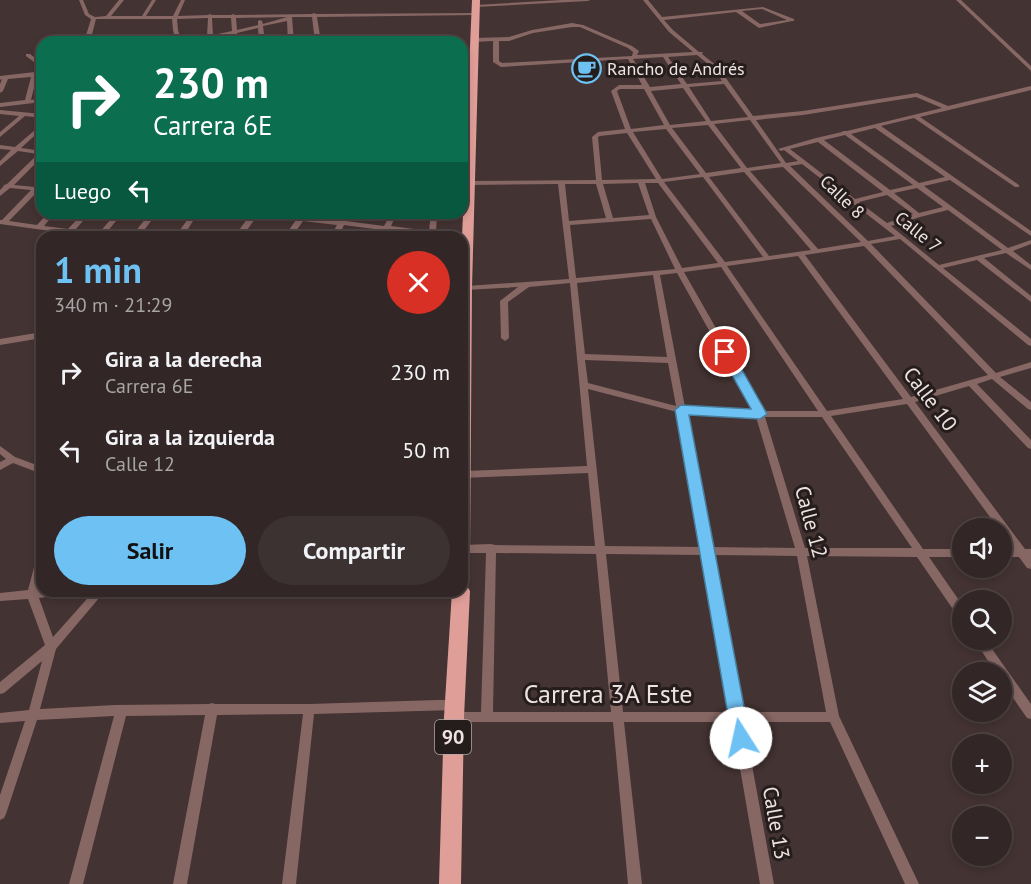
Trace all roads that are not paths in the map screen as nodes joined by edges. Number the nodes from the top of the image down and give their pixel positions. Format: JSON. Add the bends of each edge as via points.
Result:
{"nodes":[{"id":1,"x":81,"y":0,"type":"edge"},
{"id":2,"x":91,"y":0,"type":"edge"},
{"id":3,"x":122,"y":0,"type":"edge"},
{"id":4,"x":154,"y":0,"type":"edge"},
{"id":5,"x":183,"y":0,"type":"edge"},
{"id":6,"x":588,"y":0,"type":"edge"},
{"id":7,"x":645,"y":0,"type":"edge"},
{"id":8,"x":958,"y":0,"type":"edge"},
{"id":9,"x":566,"y":1,"type":"edge"},
{"id":10,"x":86,"y":6,"type":"junction"},
{"id":11,"x":478,"y":6,"type":"edge"},
{"id":12,"x":738,"y":11,"type":"junction"},
{"id":13,"x":314,"y":14,"type":"junction"},
{"id":14,"x":173,"y":15,"type":"junction"},
{"id":15,"x":210,"y":15,"type":"junction"},
{"id":16,"x":233,"y":15,"type":"junction"},
{"id":17,"x":259,"y":15,"type":"junction"},
{"id":18,"x":144,"y":16,"type":"junction"},
{"id":19,"x":108,"y":17,"type":"junction"},
{"id":20,"x":289,"y":17,"type":"junction"},
{"id":21,"x":94,"y":18,"type":"junction"},
{"id":22,"x":660,"y":19,"type":"junction"},
{"id":23,"x":260,"y":26,"type":"junction"},
{"id":24,"x":234,"y":32,"type":"junction"},
{"id":25,"x":89,"y":36,"type":"edge"},
{"id":26,"x":176,"y":36,"type":"edge"},
{"id":27,"x":210,"y":36,"type":"edge"},
{"id":28,"x":222,"y":36,"type":"edge"},
{"id":29,"x":234,"y":36,"type":"edge"},
{"id":30,"x":261,"y":36,"type":"edge"},
{"id":31,"x":291,"y":36,"type":"edge"},
{"id":32,"x":317,"y":36,"type":"edge"},
{"id":33,"x":480,"y":40,"type":"junction"},
{"id":34,"x":494,"y":40,"type":"junction"},
{"id":35,"x":701,"y":53,"type":"junction"},
{"id":36,"x":27,"y":56,"type":"dead end"},
{"id":37,"x":665,"y":56,"type":"junction"},
{"id":38,"x":632,"y":58,"type":"junction"},
{"id":39,"x":36,"y":62,"type":"edge"},
{"id":40,"x":1031,"y":69,"type":"edge"},
{"id":41,"x":36,"y":74,"type":"edge"},
{"id":42,"x":3,"y":78,"type":"edge"},
{"id":43,"x":36,"y":79,"type":"edge"},
{"id":44,"x":726,"y":82,"type":"junction"},
{"id":45,"x":684,"y":86,"type":"junction"},
{"id":46,"x":648,"y":88,"type":"junction"},
{"id":47,"x":1031,"y":88,"type":"edge"},
{"id":48,"x":0,"y":91,"type":"edge"},
{"id":49,"x":36,"y":101,"type":"edge"},
{"id":50,"x":27,"y":102,"type":"junction"},
{"id":51,"x":0,"y":105,"type":"edge"},
{"id":52,"x":950,"y":107,"type":"junction"},
{"id":53,"x":0,"y":112,"type":"edge"},
{"id":54,"x":24,"y":114,"type":"junction"},
{"id":55,"x":36,"y":115,"type":"edge"},
{"id":56,"x":915,"y":116,"type":"junction"},
{"id":57,"x":752,"y":119,"type":"junction"},
{"id":58,"x":710,"y":123,"type":"junction"},
{"id":59,"x":874,"y":125,"type":"junction"},
{"id":60,"x":668,"y":127,"type":"junction"},
{"id":61,"x":36,"y":131,"type":"edge"},
{"id":62,"x":629,"y":131,"type":"junction"},
{"id":63,"x":845,"y":132,"type":"junction"},
{"id":64,"x":0,"y":135,"type":"edge"},
{"id":65,"x":818,"y":139,"type":"junction"},
{"id":66,"x":0,"y":147,"type":"edge"},
{"id":67,"x":468,"y":147,"type":"edge"},
{"id":68,"x":16,"y":148,"type":"junction"},
{"id":69,"x":785,"y":148,"type":"junction"},
{"id":70,"x":773,"y":151,"type":"junction"},
{"id":71,"x":36,"y":152,"type":"edge"},
{"id":72,"x":36,"y":159,"type":"edge"},
{"id":73,"x":805,"y":162,"type":"junction"},
{"id":74,"x":0,"y":164,"type":"edge"},
{"id":75,"x":785,"y":165,"type":"junction"},
{"id":76,"x":746,"y":171,"type":"junction"},
{"id":77,"x":468,"y":174,"type":"edge"},
{"id":78,"x":706,"y":176,"type":"junction"},
{"id":79,"x":950,"y":178,"type":"junction"},
{"id":80,"x":641,"y":181,"type":"junction"},
{"id":81,"x":660,"y":181,"type":"junction"},
{"id":82,"x":561,"y":182,"type":"junction"},
{"id":83,"x":599,"y":182,"type":"junction"},
{"id":84,"x":470,"y":183,"type":"junction"},
{"id":85,"x":0,"y":186,"type":"edge"},
{"id":86,"x":8,"y":186,"type":"junction"},
{"id":87,"x":917,"y":186,"type":"junction"},
{"id":88,"x":1017,"y":186,"type":"dead end"},
{"id":89,"x":36,"y":189,"type":"edge"},
{"id":90,"x":36,"y":192,"type":"edge"},
{"id":91,"x":888,"y":193,"type":"junction"},
{"id":92,"x":0,"y":194,"type":"edge"},
{"id":93,"x":854,"y":201,"type":"junction"},
{"id":94,"x":468,"y":206,"type":"edge"},
{"id":95,"x":948,"y":208,"type":"junction"},
{"id":96,"x":918,"y":215,"type":"junction"},
{"id":97,"x":652,"y":217,"type":"junction"},
{"id":98,"x":46,"y":219,"type":"edge"},
{"id":99,"x":81,"y":219,"type":"edge"},
{"id":100,"x":115,"y":219,"type":"edge"},
{"id":101,"x":149,"y":219,"type":"edge"},
{"id":102,"x":320,"y":219,"type":"edge"},
{"id":103,"x":344,"y":219,"type":"edge"},
{"id":104,"x":391,"y":219,"type":"edge"},
{"id":105,"x":610,"y":220,"type":"junction"},
{"id":106,"x":1,"y":222,"type":"edge"},
{"id":107,"x":342,"y":223,"type":"junction"},
{"id":108,"x":566,"y":223,"type":"junction"},
{"id":109,"x":886,"y":225,"type":"junction"},
{"id":110,"x":38,"y":228,"type":"junction"},
{"id":111,"x":387,"y":228,"type":"junction"},
{"id":112,"x":52,"y":231,"type":"edge"},
{"id":113,"x":70,"y":231,"type":"edge"},
{"id":114,"x":104,"y":231,"type":"edge"},
{"id":115,"x":140,"y":231,"type":"edge"},
{"id":116,"x":337,"y":231,"type":"edge"},
{"id":117,"x":385,"y":231,"type":"edge"},
{"id":118,"x":406,"y":231,"type":"edge"},
{"id":119,"x":1031,"y":234,"type":"edge"},
{"id":120,"x":901,"y":237,"type":"junction"},
{"id":121,"x":1031,"y":242,"type":"edge"},
{"id":122,"x":866,"y":243,"type":"junction"},
{"id":123,"x":1006,"y":251,"type":"junction"},
{"id":124,"x":817,"y":252,"type":"junction"},
{"id":125,"x":800,"y":254,"type":"junction"},
{"id":126,"x":767,"y":258,"type":"junction"},
{"id":127,"x":979,"y":258,"type":"junction"},
{"id":128,"x":722,"y":264,"type":"junction"},
{"id":129,"x":938,"y":267,"type":"junction"},
{"id":130,"x":1031,"y":268,"type":"edge"},
{"id":131,"x":679,"y":270,"type":"junction"},
{"id":132,"x":656,"y":272,"type":"junction"},
{"id":133,"x":573,"y":281,"type":"junction"},
{"id":134,"x":528,"y":284,"type":"junction"},
{"id":135,"x":468,"y":288,"type":"edge"},
{"id":136,"x":1031,"y":300,"type":"edge"},
{"id":137,"x":36,"y":336,"type":"edge"},
{"id":138,"x":505,"y":338,"type":"dead end"},
{"id":139,"x":0,"y":342,"type":"edge"},
{"id":140,"x":1031,"y":343,"type":"edge"},
{"id":141,"x":581,"y":357,"type":"junction"},
{"id":142,"x":672,"y":360,"type":"junction"},
{"id":143,"x":1031,"y":365,"type":"edge"},
{"id":144,"x":995,"y":377,"type":"junction"},
{"id":145,"x":972,"y":384,"type":"junction"},
{"id":146,"x":584,"y":385,"type":"junction"},
{"id":147,"x":909,"y":401,"type":"junction"},
{"id":148,"x":1031,"y":407,"type":"edge"},
{"id":149,"x":681,"y":410,"type":"junction"},
{"id":150,"x":760,"y":414,"type":"junction"},
{"id":151,"x":825,"y":414,"type":"junction"},
{"id":152,"x":1031,"y":446,"type":"edge"},
{"id":153,"x":0,"y":449,"type":"edge"},
{"id":154,"x":12,"y":459,"type":"junction"},
{"id":155,"x":0,"y":467,"type":"edge"},
{"id":156,"x":36,"y":469,"type":"edge"},
{"id":157,"x":593,"y":469,"type":"junction"},
{"id":158,"x":468,"y":475,"type":"edge"},
{"id":159,"x":491,"y":548,"type":"junction"},
{"id":160,"x":468,"y":549,"type":"edge"},
{"id":161,"x":601,"y":549,"type":"junction"},
{"id":162,"x":707,"y":550,"type":"junction"},
{"id":163,"x":801,"y":551,"type":"junction"},
{"id":164,"x":920,"y":552,"type":"junction"},
{"id":165,"x":952,"y":553,"type":"edge"},
{"id":166,"x":1026,"y":553,"type":"edge"},
{"id":167,"x":1031,"y":566,"type":"edge"},
{"id":168,"x":36,"y":579,"type":"edge"},
{"id":169,"x":32,"y":594,"type":"junction"},
{"id":170,"x":36,"y":594,"type":"edge"},
{"id":171,"x":0,"y":597,"type":"edge"},
{"id":172,"x":95,"y":597,"type":"edge"},
{"id":173,"x":460,"y":597,"type":"edge"},
{"id":174,"x":952,"y":599,"type":"edge"},
{"id":175,"x":51,"y":647,"type":"junction"},
{"id":176,"x":987,"y":650,"type":"edge"},
{"id":177,"x":0,"y":689,"type":"edge"},
{"id":178,"x":212,"y":708,"type":"junction"},
{"id":179,"x":309,"y":709,"type":"junction"},
{"id":180,"x":121,"y":711,"type":"junction"},
{"id":181,"x":454,"y":711,"type":"junction"},
{"id":182,"x":1031,"y":714,"type":"edge"},
{"id":183,"x":33,"y":715,"type":"junction"},
{"id":184,"x":487,"y":717,"type":"junction"},
{"id":185,"x":618,"y":717,"type":"junction"},
{"id":186,"x":737,"y":717,"type":"junction"},
{"id":187,"x":833,"y":717,"type":"junction"},
{"id":188,"x":0,"y":718,"type":"edge"},
{"id":189,"x":0,"y":814,"type":"edge"},
{"id":190,"x":76,"y":884,"type":"edge"},
{"id":191,"x":180,"y":884,"type":"edge"},
{"id":192,"x":289,"y":884,"type":"edge"},
{"id":193,"x":450,"y":884,"type":"edge"},
{"id":194,"x":635,"y":884,"type":"edge"},
{"id":195,"x":767,"y":884,"type":"edge"},
{"id":196,"x":912,"y":884,"type":"edge"}],
"edges":[{"from":1,"to":10,"type":"street"},
{"from":2,"to":10,"type":"street"},
{"from":3,"to":19,"type":"street"},
{"from":4,"to":18,"type":"street"},
{"from":5,"to":14,"type":"street"},
{"from":6,"to":9,"type":"street"},
{"from":7,"to":22,"type":"street","name":"Calle 8"},
{"from":8,"to":40,"type":"street"},
{"from":9,"to":11,"type":"street"},
{"from":10,"to":21,"type":"street","via":[[87,15]]},
{"from":11,"to":13,"type":"street"},
{"from":11,"to":33,"type":"highway"},
{"from":12,"to":12,"type":"street","via":[[759,26],[792,20],[765,8]]},
{"from":12,"to":22,"type":"street"},
{"from":13,"to":20,"type":"street"},
{"from":13,"to":32,"type":"street"},
{"from":14,"to":15,"type":"street"},
{"from":14,"to":18,"type":"street"},
{"from":14,"to":26,"type":"street"},
{"from":15,"to":16,"type":"street"},
{"from":15,"to":27,"type":"street"},
{"from":16,"to":17,"type":"street"},
{"from":16,"to":24,"type":"street"},
{"from":17,"to":20,"type":"street"},
{"from":17,"to":23,"type":"street"},
{"from":18,"to":19,"type":"street"},
{"from":19,"to":21,"type":"street"},
{"from":20,"to":23,"type":"street"},
{"from":20,"to":31,"type":"street"},
{"from":21,"to":25,"type":"street"},
{"from":22,"to":35,"type":"street","name":"Calle 8"},
{"from":23,"to":24,"type":"street"},
{"from":23,"to":30,"type":"street"},
{"from":24,"to":28,"type":"street"},
{"from":24,"to":29,"type":"street"},
{"from":33,"to":34,"type":"street"},
{"from":33,"to":67,"type":"highway"},
{"from":34,"to":38,"type":"street","via":[[578,26],[630,47],[636,51]]},
{"from":34,"to":38,"type":"street","via":[[496,62],[501,65]]},
{"from":35,"to":37,"type":"street"},
{"from":35,"to":44,"type":"street","name":"Calle 8"},
{"from":36,"to":39,"type":"street"},
{"from":37,"to":38,"type":"street"},
{"from":37,"to":45,"type":"street"},
{"from":38,"to":46,"type":"street"},
{"from":41,"to":42,"type":"street"},
{"from":42,"to":48,"type":"street"},
{"from":43,"to":50,"type":"street"},
{"from":44,"to":45,"type":"street"},
{"from":44,"to":57,"type":"street","name":"Calle 8"},
{"from":45,"to":46,"type":"street"},
{"from":45,"to":58,"type":"street"},
{"from":46,"to":60,"type":"street"},
{"from":46,"to":62,"type":"street","via":[[619,87],[614,92]]},
{"from":47,"to":52,"type":"street"},
{"from":49,"to":50,"type":"street"},
{"from":50,"to":51,"type":"street"},
{"from":52,"to":56,"type":"street"},
{"from":52,"to":57,"type":"street","via":[[917,95]]},
{"from":53,"to":54,"type":"street"},
{"from":54,"to":55,"type":"street"},
{"from":54,"to":64,"type":"street"},
{"from":56,"to":59,"type":"street"},
{"from":56,"to":88,"type":"street"},
{"from":57,"to":58,"type":"street"},
{"from":57,"to":70,"type":"street","name":"Calle 8"},
{"from":58,"to":60,"type":"street"},
{"from":58,"to":76,"type":"street"},
{"from":59,"to":63,"type":"street"},
{"from":59,"to":79,"type":"street"},
{"from":60,"to":62,"type":"street"},
{"from":60,"to":78,"type":"street"},
{"from":61,"to":68,"type":"street"},
{"from":62,"to":81,"type":"street"},
{"from":62,"to":83,"type":"street","via":[[595,137]]},
{"from":63,"to":65,"type":"street"},
{"from":63,"to":87,"type":"street"},
{"from":65,"to":69,"type":"street"},
{"from":65,"to":91,"type":"street"},
{"from":66,"to":68,"type":"street"},
{"from":68,"to":71,"type":"street"},
{"from":68,"to":74,"type":"street"},
{"from":69,"to":70,"type":"street"},
{"from":69,"to":73,"type":"street","name":"Calle 7"},
{"from":70,"to":75,"type":"street","name":"Calle 8"},
{"from":72,"to":86,"type":"street"},
{"from":73,"to":75,"type":"street"},
{"from":73,"to":93,"type":"street","name":"Calle 7"},
{"from":75,"to":76,"type":"street"},
{"from":75,"to":122,"type":"street","name":"Calle 8"},
{"from":76,"to":78,"type":"street"},
{"from":76,"to":124,"type":"street"},
{"from":77,"to":84,"type":"highway"},
{"from":78,"to":81,"type":"street"},
{"from":78,"to":126,"type":"street"},
{"from":79,"to":87,"type":"street"},
{"from":79,"to":119,"type":"street"},
{"from":80,"to":81,"type":"street"},
{"from":80,"to":83,"type":"street"},
{"from":80,"to":97,"type":"street","name":"Calle 12"},
{"from":81,"to":128,"type":"street"},
{"from":82,"to":83,"type":"street"},
{"from":82,"to":84,"type":"street"},
{"from":82,"to":108,"type":"street"},
{"from":83,"to":105,"type":"street"},
{"from":84,"to":94,"type":"highway"},
{"from":85,"to":86,"type":"street"},
{"from":86,"to":89,"type":"street"},
{"from":86,"to":92,"type":"street"},
{"from":87,"to":91,"type":"street"},
{"from":87,"to":95,"type":"street"},
{"from":90,"to":106,"type":"street"},
{"from":91,"to":93,"type":"street"},
{"from":91,"to":96,"type":"street"},
{"from":93,"to":109,"type":"street","name":"Calle 7"},
{"from":95,"to":96,"type":"street"},
{"from":95,"to":123,"type":"street"},
{"from":96,"to":109,"type":"street"},
{"from":97,"to":105,"type":"street"},
{"from":97,"to":131,"type":"street","name":"Calle 12"},
{"from":98,"to":110,"type":"street"},
{"from":99,"to":113,"type":"street"},
{"from":100,"to":114,"type":"street"},
{"from":101,"to":115,"type":"street"},
{"from":102,"to":107,"type":"street"},
{"from":103,"to":107,"type":"street"},
{"from":104,"to":111,"type":"street"},
{"from":105,"to":108,"type":"street"},
{"from":106,"to":110,"type":"street"},
{"from":107,"to":111,"type":"street"},
{"from":107,"to":116,"type":"street"},
{"from":108,"to":133,"type":"street"},
{"from":109,"to":120,"type":"street","name":"Calle 7"},
{"from":110,"to":112,"type":"street"},
{"from":111,"to":117,"type":"street"},
{"from":111,"to":118,"type":"street"},
{"from":120,"to":122,"type":"street"},
{"from":120,"to":129,"type":"street","name":"Calle 7"},
{"from":121,"to":123,"type":"street"},
{"from":122,"to":124,"type":"street"},
{"from":122,"to":144,"type":"street","name":"Calle 8"},
{"from":123,"to":127,"type":"street"},
{"from":123,"to":130,"type":"street"},
{"from":124,"to":125,"type":"street"},
{"from":125,"to":126,"type":"street"},
{"from":125,"to":147,"type":"street","name":"Calle 10"},
{"from":126,"to":128,"type":"street"},
{"from":127,"to":129,"type":"street"},
{"from":127,"to":136,"type":"street"},
{"from":128,"to":131,"type":"street"},
{"from":128,"to":151,"type":"street"},
{"from":129,"to":140,"type":"street","name":"Calle 7"},
{"from":131,"to":132,"type":"street"},
{"from":131,"to":150,"type":"street","name":"Calle 12"},
{"from":132,"to":133,"type":"street"},
{"from":132,"to":142,"type":"street","name":"Calle 13"},
{"from":133,"to":134,"type":"street"},
{"from":133,"to":141,"type":"street"},
{"from":134,"to":135,"type":"street"},
{"from":134,"to":138,"type":"street","via":[[504,301]]},
{"from":137,"to":139,"type":"street"},
{"from":141,"to":142,"type":"street"},
{"from":141,"to":146,"type":"street"},
{"from":142,"to":149,"type":"street","name":"Calle 13"},
{"from":143,"to":144,"type":"street"},
{"from":144,"to":145,"type":"street"},
{"from":144,"to":148,"type":"street","name":"Calle 8"},
{"from":145,"to":147,"type":"street"},
{"from":145,"to":152,"type":"street"},
{"from":146,"to":149,"type":"street"},
{"from":146,"to":157,"type":"street"},
{"from":147,"to":151,"type":"street"},
{"from":147,"to":166,"type":"street","name":"Calle 10"},
{"from":149,"to":150,"type":"street"},
{"from":149,"to":162,"type":"street","name":"Calle 13"},
{"from":150,"to":151,"type":"street"},
{"from":150,"to":163,"type":"street","name":"Calle 12"},
{"from":151,"to":164,"type":"street"},
{"from":153,"to":154,"type":"street"},
{"from":154,"to":155,"type":"street"},
{"from":154,"to":156,"type":"street"},
{"from":157,"to":158,"type":"street"},
{"from":157,"to":161,"type":"street"},
{"from":159,"to":160,"type":"street"},
{"from":159,"to":161,"type":"street"},
{"from":159,"to":184,"type":"street"},
{"from":161,"to":162,"type":"street"},
{"from":161,"to":185,"type":"street"},
{"from":162,"to":163,"type":"street"},
{"from":162,"to":186,"type":"street","name":"Calle 13"},
{"from":163,"to":164,"type":"street"},
{"from":163,"to":187,"type":"street","name":"Calle 12"},
{"from":164,"to":165,"type":"street"},
{"from":164,"to":174,"type":"street"},
{"from":166,"to":167,"type":"street","name":"Calle 10"},
{"from":168,"to":169,"type":"street"},
{"from":169,"to":170,"type":"street"},
{"from":169,"to":171,"type":"street"},
{"from":169,"to":175,"type":"street"},
{"from":172,"to":175,"type":"street"},
{"from":173,"to":181,"type":"highway","number":"90"},
{"from":175,"to":177,"type":"street"},
{"from":175,"to":183,"type":"street"},
{"from":176,"to":182,"type":"street"},
{"from":178,"to":179,"type":"street","name":"Carrera 3A Este"},
{"from":178,"to":180,"type":"street","name":"Carrera 3A Este"},
{"from":178,"to":191,"type":"street"},
{"from":179,"to":181,"type":"street","name":"Carrera 3A Este"},
{"from":179,"to":192,"type":"street"},
{"from":180,"to":183,"type":"street","name":"Carrera 3A Este"},
{"from":180,"to":190,"type":"street"},
{"from":181,"to":184,"type":"street","name":"Carrera 3A Este"},
{"from":181,"to":193,"type":"highway","number":"90"},
{"from":183,"to":188,"type":"street","name":"Carrera 3A Este"},
{"from":183,"to":189,"type":"street"},
{"from":184,"to":185,"type":"street","name":"Carrera 3A Este"},
{"from":185,"to":186,"type":"street","name":"Carrera 3A Este"},
{"from":185,"to":194,"type":"street"},
{"from":186,"to":187,"type":"street","name":"Carrera 3A Este"},
{"from":186,"to":195,"type":"street","name":"Calle 13"},
{"from":187,"to":196,"type":"street","name":"Calle 12"}]}
